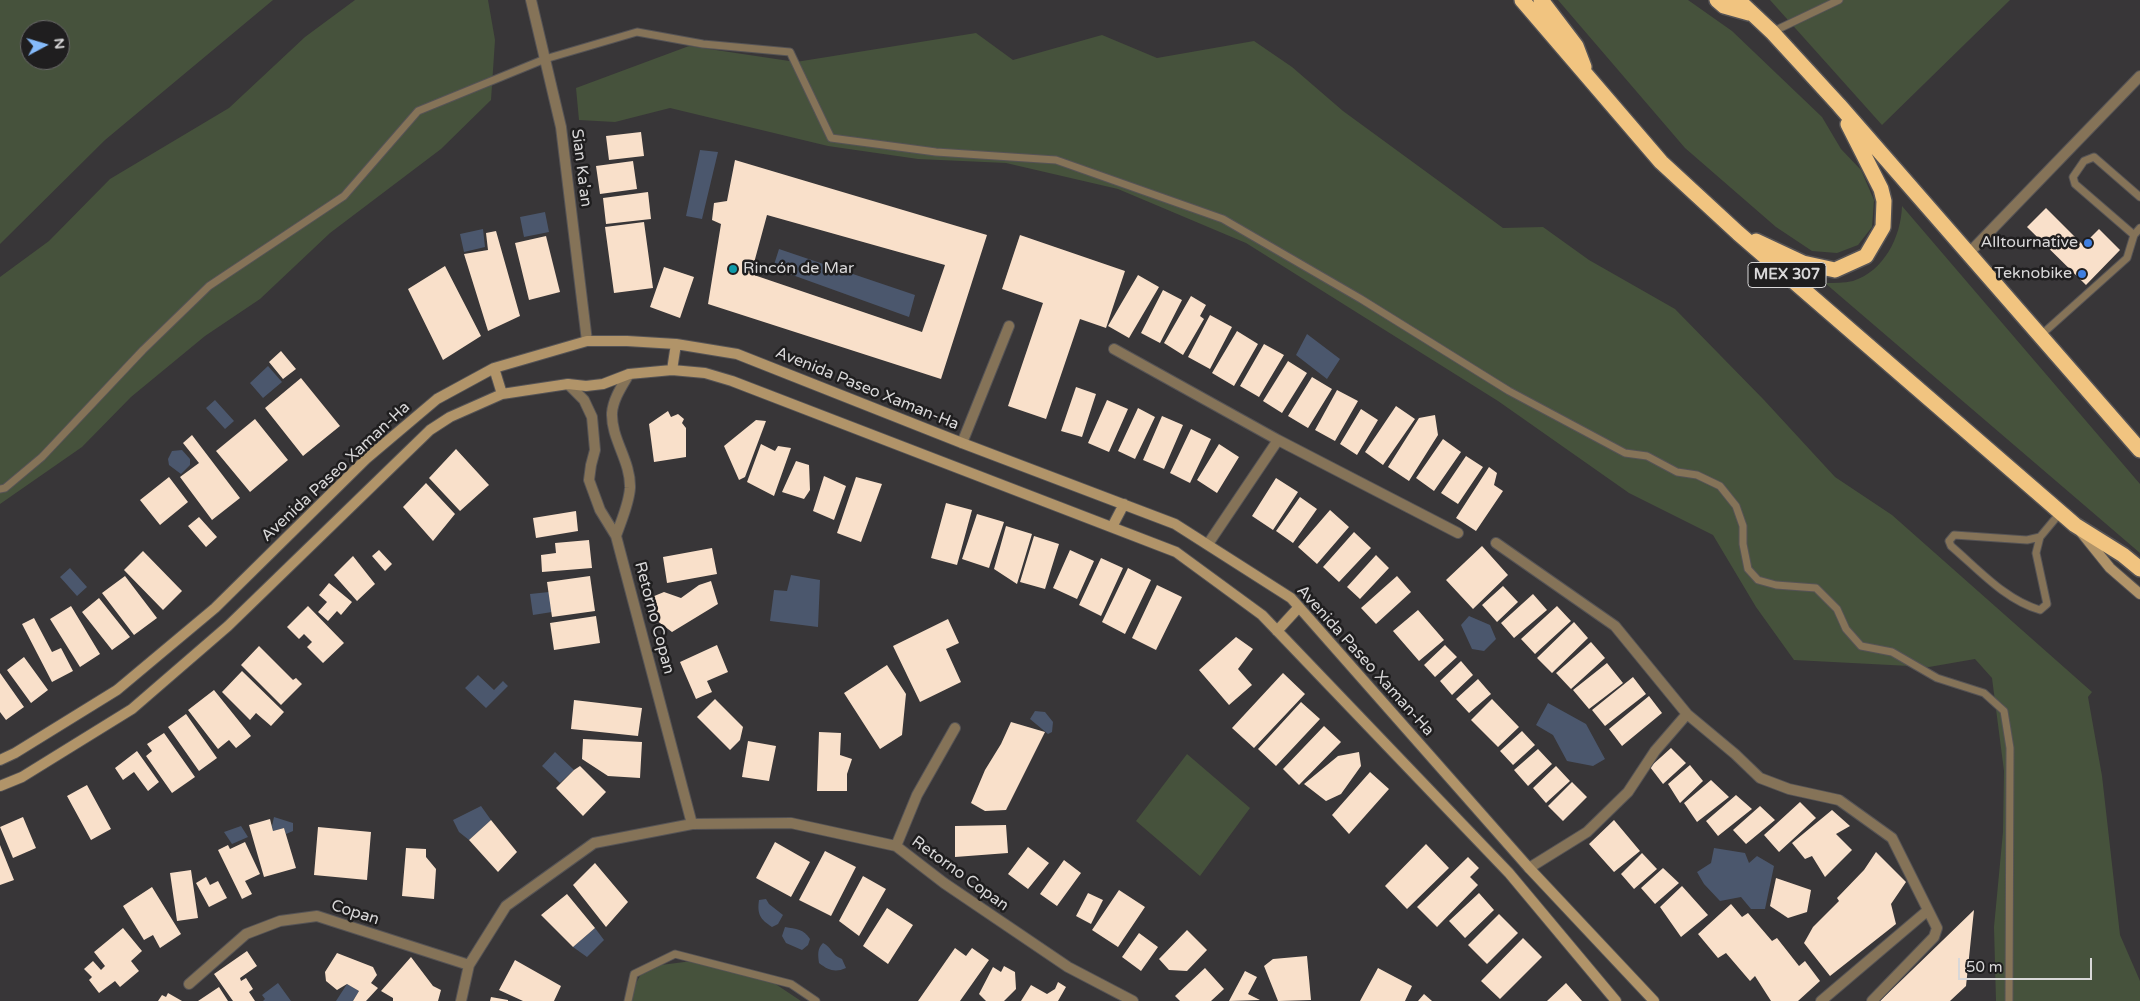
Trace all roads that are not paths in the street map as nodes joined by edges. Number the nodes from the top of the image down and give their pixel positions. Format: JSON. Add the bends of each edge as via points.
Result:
{"nodes":[{"id":1,"x":531,"y":0,"type":"edge"},
{"id":2,"x":1522,"y":0,"type":"edge"},
{"id":3,"x":1541,"y":0,"type":"edge"},
{"id":4,"x":1717,"y":0,"type":"edge"},
{"id":5,"x":1738,"y":0,"type":"edge"},
{"id":6,"x":1839,"y":0,"type":"edge"},
{"id":7,"x":1755,"y":15,"type":"junction"},
{"id":8,"x":1772,"y":32,"type":"junction"},
{"id":9,"x":545,"y":60,"type":"junction"},
{"id":10,"x":2140,"y":76,"type":"edge"},
{"id":11,"x":1589,"y":80,"type":"junction"},
{"id":12,"x":1839,"y":105,"type":"junction"},
{"id":13,"x":2140,"y":197,"type":"edge"},
{"id":14,"x":2140,"y":228,"type":"edge"},
{"id":15,"x":1738,"y":233,"type":"junction"},
{"id":16,"x":2134,"y":235,"type":"junction"},
{"id":17,"x":1970,"y":253,"type":"junction"},
{"id":18,"x":1009,"y":326,"type":"dead end"},
{"id":19,"x":2041,"y":335,"type":"junction"},
{"id":20,"x":586,"y":341,"type":"junction"},
{"id":21,"x":676,"y":344,"type":"junction"},
{"id":22,"x":1114,"y":349,"type":"dead end"},
{"id":23,"x":494,"y":368,"type":"junction"},
{"id":24,"x":672,"y":370,"type":"junction"},
{"id":25,"x":628,"y":374,"type":"junction"},
{"id":26,"x":568,"y":384,"type":"junction"},
{"id":27,"x":502,"y":394,"type":"junction"},
{"id":28,"x":1278,"y":440,"type":"junction"},
{"id":29,"x":962,"y":443,"type":"junction"},
{"id":30,"x":2140,"y":450,"type":"edge"},
{"id":31,"x":0,"y":489,"type":"edge"},
{"id":32,"x":1124,"y":504,"type":"junction"},
{"id":33,"x":2061,"y":512,"type":"junction"},
{"id":34,"x":2075,"y":526,"type":"junction"},
{"id":35,"x":1112,"y":527,"type":"junction"},
{"id":36,"x":1458,"y":533,"type":"dead end"},
{"id":37,"x":616,"y":536,"type":"junction"},
{"id":38,"x":2040,"y":536,"type":"junction"},
{"id":39,"x":1496,"y":543,"type":"dead end"},
{"id":40,"x":1208,"y":544,"type":"junction"},
{"id":41,"x":2140,"y":569,"type":"edge"},
{"id":42,"x":2140,"y":594,"type":"edge"},
{"id":43,"x":1299,"y":607,"type":"junction"},
{"id":44,"x":1278,"y":632,"type":"junction"},
{"id":45,"x":1686,"y":714,"type":"junction"},
{"id":46,"x":955,"y":728,"type":"dead end"},
{"id":47,"x":0,"y":760,"type":"edge"},
{"id":48,"x":0,"y":786,"type":"edge"},
{"id":49,"x":692,"y":824,"type":"junction"},
{"id":50,"x":896,"y":846,"type":"junction"},
{"id":51,"x":1529,"y":868,"type":"junction"},
{"id":52,"x":1927,"y":911,"type":"junction"},
{"id":53,"x":469,"y":965,"type":"junction"},
{"id":54,"x":189,"y":984,"type":"dead end"},
{"id":55,"x":461,"y":1001,"type":"edge"},
{"id":56,"x":628,"y":1001,"type":"edge"},
{"id":57,"x":816,"y":1001,"type":"edge"},
{"id":58,"x":1133,"y":1001,"type":"edge"},
{"id":59,"x":1616,"y":1001,"type":"edge"},
{"id":60,"x":1654,"y":1001,"type":"edge"},
{"id":61,"x":1820,"y":1001,"type":"edge"},
{"id":62,"x":1872,"y":1001,"type":"edge"},
{"id":63,"x":2010,"y":1001,"type":"edge"}],
"edges":[{"from":1,"to":9,"type":"street","name":"Sian Ka'an"},
{"from":2,"to":11,"type":"highway","number":"MEX 307"},
{"from":3,"to":11,"type":"highway","via":[[1576,46]]},
{"from":4,"to":7,"type":"highway","via":[[1724,6]]},
{"from":5,"to":7,"type":"highway"},
{"from":6,"to":8,"type":"lane"},
{"from":7,"to":8,"type":"highway"},
{"from":8,"to":12,"type":"highway"},
{"from":9,"to":20,"type":"street","name":"Sian Ka'an","via":[[561,127]]},
{"from":9,"to":31,"type":"lane","via":[[418,111],[344,196],[208,286],[42,457]]},
{"from":9,"to":63,"type":"lane","via":[[637,32],[703,44],[790,52],[831,138],[936,152],[1056,160],[1223,219],[1518,396],[1624,452],[1647,456],[1678,472],[1720,486],[1736,506],[1743,526],[1748,569],[1758,580],[1816,588],[1837,608],[1846,629],[1861,646],[1892,652],[1938,678],[1984,693],[2004,711],[2010,748]]},
{"from":10,"to":17,"type":"street"},
{"from":11,"to":15,"type":"highway","number":"MEX 307","via":[[1661,162]]},
{"from":12,"to":15,"type":"highway","via":[[1884,200],[1883,227],[1866,256],[1835,270],[1803,263]]},
{"from":12,"to":17,"type":"highway"},
{"from":13,"to":16,"type":"lane","via":[[2094,157],[2084,161],[2073,177],[2075,184]]},
{"from":14,"to":16,"type":"lane"},
{"from":15,"to":33,"type":"highway","number":"MEX 307"},
{"from":16,"to":19,"type":"lane","via":[[2127,258]]},
{"from":17,"to":19,"type":"highway"},
{"from":18,"to":29,"type":"street"},
{"from":19,"to":30,"type":"highway"},
{"from":20,"to":21,"type":"main road","name":"Avenida Paseo Xaman-Ha"},
{"from":20,"to":23,"type":"main road","name":"Avenida Paseo Xaman-Ha"},
{"from":21,"to":24,"type":"main road"},
{"from":21,"to":29,"type":"main road","name":"Avenida Paseo Xaman-Ha","via":[[737,354]]},
{"from":22,"to":28,"type":"street"},
{"from":23,"to":27,"type":"main road"},
{"from":23,"to":47,"type":"main road","name":"Avenida Paseo Xaman-Ha","via":[[420,412],[366,460],[215,608],[117,690]]},
{"from":24,"to":25,"type":"main road","name":"Avenida Paseo Xaman-Ha"},
{"from":24,"to":35,"type":"main road","name":"Avenida Paseo Xaman-Ha","via":[[705,373],[732,381]]},
{"from":25,"to":26,"type":"main road","name":"Avenida Paseo Xaman-Ha","via":[[603,384]]},
{"from":25,"to":37,"type":"street","via":[[612,413],[630,488]]},
{"from":26,"to":27,"type":"main road","name":"Avenida Paseo Xaman-Ha"},
{"from":26,"to":37,"type":"street","name":"Retorno Copan","via":[[584,400],[592,417],[595,450],[590,480],[600,510]]},
{"from":27,"to":48,"type":"main road","name":"Avenida Paseo Xaman-Ha","via":[[450,416],[430,430],[228,626],[132,708],[22,777]]},
{"from":28,"to":36,"type":"street"},
{"from":28,"to":40,"type":"street"},
{"from":29,"to":32,"type":"main road","name":"Avenida Paseo Xaman-Ha"},
{"from":32,"to":35,"type":"main road"},
{"from":32,"to":40,"type":"main road","name":"Avenida Paseo Xaman-Ha","via":[[1175,524]]},
{"from":33,"to":34,"type":"highway","number":"MEX 307"},
{"from":33,"to":38,"type":"lane"},
{"from":34,"to":41,"type":"highway","number":"MEX 307"},
{"from":34,"to":42,"type":"main road","via":[[2110,568]]},
{"from":35,"to":44,"type":"main road","name":"Avenida Paseo Xaman-Ha","via":[[1176,552],[1262,615]]},
{"from":37,"to":49,"type":"street","name":"Retorno Copan"},
{"from":38,"to":38,"type":"lane","via":[[2027,540],[1954,536],[1949,541],[1994,584],[2027,606],[2040,610],[2047,604],[2036,553]]},
{"from":39,"to":45,"type":"street","via":[[1616,626]]},
{"from":40,"to":43,"type":"main road","name":"Avenida Paseo Xaman-Ha","via":[[1292,598]]},
{"from":43,"to":44,"type":"main road"},
{"from":43,"to":51,"type":"main road","name":"Avenida Paseo Xaman-Ha"},
{"from":44,"to":59,"type":"main road","name":"Avenida Paseo Xaman-Ha","via":[[1508,873]]},
{"from":45,"to":51,"type":"street","via":[[1655,751],[1628,792],[1587,832]]},
{"from":45,"to":52,"type":"street","via":[[1760,778],[1789,789],[1839,800],[1892,838]]},
{"from":46,"to":50,"type":"street","via":[[916,795]]},
{"from":49,"to":50,"type":"street","name":"Retorno Copan","via":[[791,823]]},
{"from":49,"to":53,"type":"street","name":"Retorno Copan","via":[[594,843],[506,906]]},
{"from":50,"to":58,"type":"street","name":"Retorno Copan","via":[[944,883],[1068,967]]},
{"from":51,"to":60,"type":"main road","name":"Avenida Paseo Xaman-Ha"},
{"from":52,"to":61,"type":"street"},
{"from":52,"to":62,"type":"street","via":[[1937,928],[1934,937]]},
{"from":53,"to":54,"type":"street","name":"Copan","via":[[317,916],[280,921],[246,934]]},
{"from":53,"to":55,"type":"street","name":"Retorno Copan"},
{"from":56,"to":57,"type":"lane","via":[[634,974],[675,954],[791,984]]}]}
